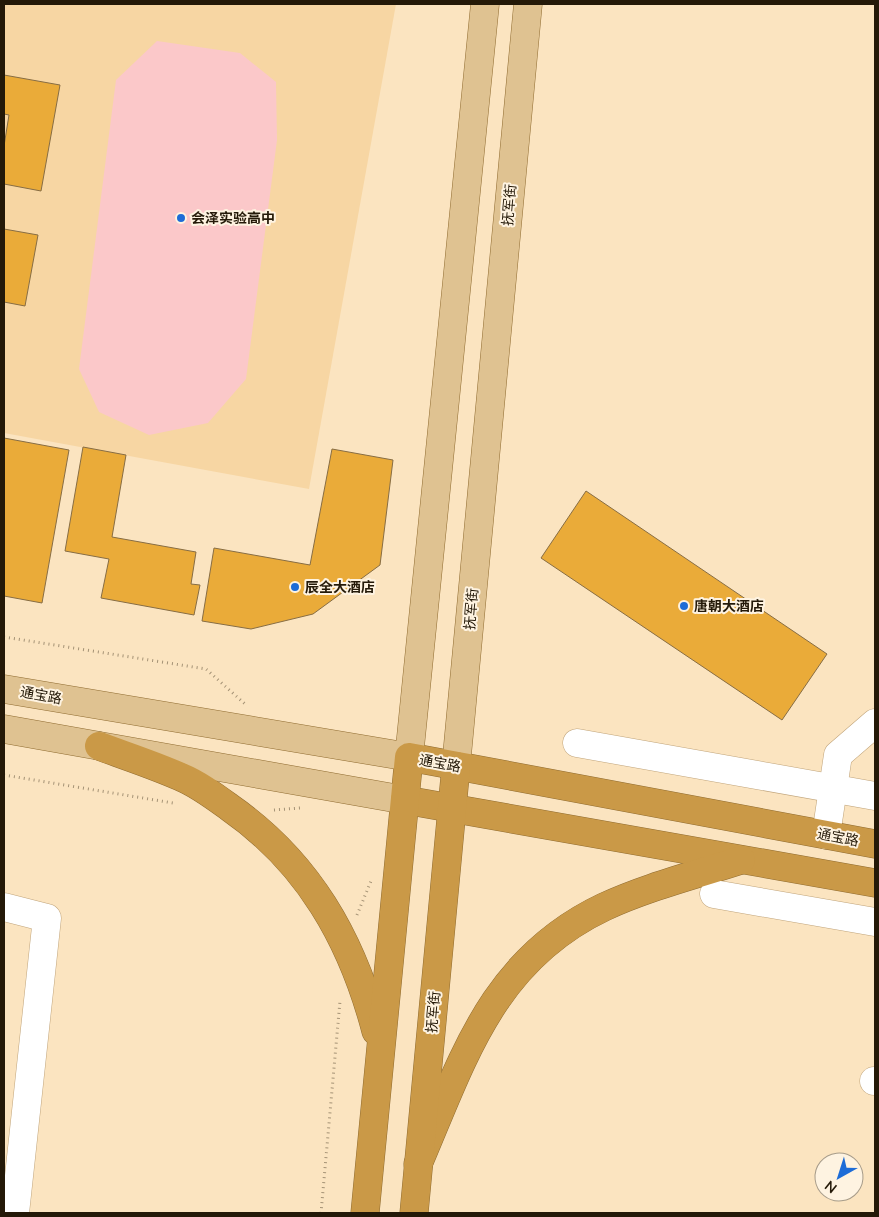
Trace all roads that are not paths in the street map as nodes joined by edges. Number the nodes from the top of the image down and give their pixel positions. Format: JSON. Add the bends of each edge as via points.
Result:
{"nodes":[{"id":1,"x":485,"y":4,"type":"edge"},
{"id":2,"x":528,"y":4,"type":"edge"},
{"id":3,"x":4,"y":689,"type":"edge"},
{"id":4,"x":875,"y":723,"type":"edge"},
{"id":5,"x":4,"y":729,"type":"edge"},
{"id":6,"x":576,"y":743,"type":"dead end"},
{"id":7,"x":99,"y":746,"type":"junction"},
{"id":8,"x":409,"y":757,"type":"junction"},
{"id":9,"x":456,"y":766,"type":"junction"},
{"id":10,"x":833,"y":788,"type":"junction"},
{"id":11,"x":875,"y":796,"type":"edge"},
{"id":12,"x":405,"y":800,"type":"junction"},
{"id":13,"x":452,"y":808,"type":"junction"},
{"id":14,"x":826,"y":835,"type":"junction"},
{"id":15,"x":875,"y":844,"type":"edge"},
{"id":16,"x":744,"y":859,"type":"junction"},
{"id":17,"x":875,"y":882,"type":"edge"},
{"id":18,"x":714,"y":894,"type":"dead end"},
{"id":19,"x":4,"y":907,"type":"edge"},
{"id":20,"x":875,"y":922,"type":"edge"},
{"id":21,"x":381,"y":1050,"type":"junction"},
{"id":22,"x":418,"y":1164,"type":"junction"},
{"id":23,"x":15,"y":1213,"type":"edge"},
{"id":24,"x":365,"y":1213,"type":"edge"},
{"id":25,"x":414,"y":1213,"type":"edge"}],
"edges":[{"from":1,"to":8,"type":"main road"},
{"from":2,"to":9,"type":"main road","name":"抚军街"},
{"from":3,"to":8,"type":"main road","name":"通宝路"},
{"from":4,"to":10,"type":"lane","via":[[838,755]]},
{"from":5,"to":7,"type":"main road"},
{"from":6,"to":10,"type":"lane"},
{"from":7,"to":12,"type":"main road"},
{"from":7,"to":21,"type":"highway","via":[[182,777],[211,794],[288,858],[320,900],[341,935],[365,990]]},
{"from":8,"to":9,"type":"highway","name":"通宝路"},
{"from":8,"to":12,"type":"highway"},
{"from":9,"to":13,"type":"highway","name":"抚军街"},
{"from":9,"to":14,"type":"highway","name":"通宝路"},
{"from":10,"to":11,"type":"lane"},
{"from":10,"to":14,"type":"lane"},
{"from":12,"to":13,"type":"highway"},
{"from":12,"to":21,"type":"highway"},
{"from":13,"to":16,"type":"highway"},
{"from":13,"to":22,"type":"highway","name":"抚军街"},
{"from":14,"to":15,"type":"highway","name":"通宝路"},
{"from":16,"to":17,"type":"highway"},
{"from":16,"to":22,"type":"highway","via":[[603,907],[578,921],[534,954],[509,981],[470,1041]]},
{"from":18,"to":20,"type":"lane"},
{"from":19,"to":23,"type":"lane","via":[[47,918]]},
{"from":21,"to":24,"type":"highway"},
{"from":22,"to":25,"type":"highway","name":"抚军街"}]}
